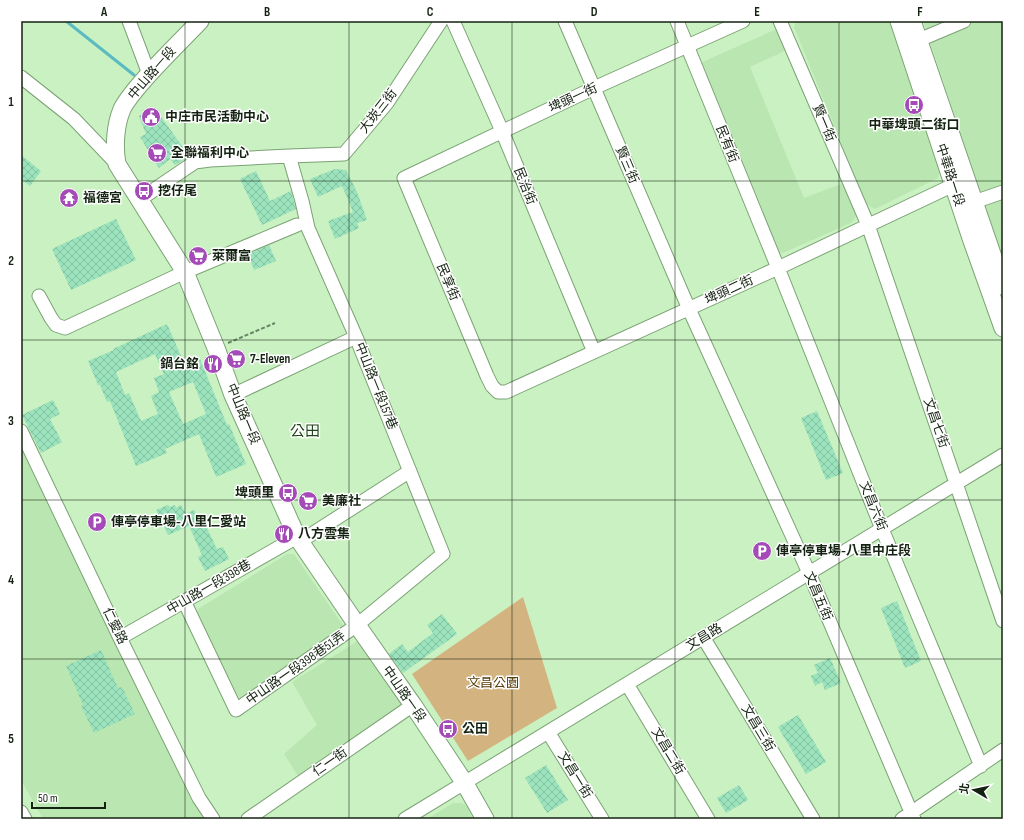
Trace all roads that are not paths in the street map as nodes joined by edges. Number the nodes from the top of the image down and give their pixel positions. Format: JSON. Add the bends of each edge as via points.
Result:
{"nodes":[{"id":1,"x":129,"y":21,"type":"edge"},
{"id":2,"x":200,"y":21,"type":"edge"},
{"id":3,"x":441,"y":21,"type":"edge"},
{"id":4,"x":453,"y":21,"type":"edge"},
{"id":5,"x":565,"y":21,"type":"edge"},
{"id":6,"x":677,"y":21,"type":"edge"},
{"id":7,"x":743,"y":21,"type":"edge"},
{"id":8,"x":780,"y":21,"type":"edge"},
{"id":9,"x":899,"y":21,"type":"edge"},
{"id":10,"x":912,"y":21,"type":"edge"},
{"id":11,"x":964,"y":21,"type":"edge"},
{"id":12,"x":919,"y":40,"type":"junction"},
{"id":13,"x":687,"y":46,"type":"junction"},
{"id":14,"x":149,"y":74,"type":"junction"},
{"id":15,"x":21,"y":77,"type":"edge"},
{"id":16,"x":594,"y":88,"type":"junction"},
{"id":17,"x":502,"y":131,"type":"junction"},
{"id":18,"x":289,"y":156,"type":"junction"},
{"id":19,"x":117,"y":164,"type":"junction"},
{"id":20,"x":404,"y":178,"type":"joint"},
{"id":21,"x":960,"y":182,"type":"junction"},
{"id":22,"x":1003,"y":192,"type":"edge"},
{"id":23,"x":139,"y":200,"type":"junction"},
{"id":24,"x":974,"y":202,"type":"junction"},
{"id":25,"x":297,"y":225,"type":"dead end"},
{"id":26,"x":868,"y":225,"type":"junction"},
{"id":27,"x":778,"y":268,"type":"junction"},
{"id":28,"x":185,"y":272,"type":"junction"},
{"id":29,"x":1003,"y":286,"type":"edge"},
{"id":30,"x":39,"y":296,"type":"dead end"},
{"id":31,"x":689,"y":308,"type":"junction"},
{"id":32,"x":1003,"y":328,"type":"edge"},
{"id":33,"x":356,"y":337,"type":"junction"},
{"id":34,"x":594,"y":352,"type":"junction"},
{"id":35,"x":492,"y":386,"type":"joint"},
{"id":36,"x":234,"y":395,"type":"junction"},
{"id":37,"x":21,"y":431,"type":"edge"},
{"id":38,"x":1003,"y":456,"type":"edge"},
{"id":39,"x":410,"y":471,"type":"junction"},
{"id":40,"x":956,"y":484,"type":"junction"},
{"id":41,"x":882,"y":529,"type":"junction"},
{"id":42,"x":299,"y":539,"type":"junction"},
{"id":43,"x":809,"y":573,"type":"junction"},
{"id":44,"x":184,"y":601,"type":"junction"},
{"id":45,"x":1003,"y":621,"type":"edge"},
{"id":46,"x":357,"y":626,"type":"junction"},
{"id":47,"x":703,"y":637,"type":"junction"},
{"id":48,"x":120,"y":638,"type":"junction"},
{"id":49,"x":627,"y":684,"type":"junction"},
{"id":50,"x":413,"y":705,"type":"junction"},
{"id":51,"x":548,"y":732,"type":"junction"},
{"id":52,"x":1003,"y":750,"type":"edge"},
{"id":53,"x":981,"y":766,"type":"junction"},
{"id":54,"x":464,"y":782,"type":"junction"},
{"id":55,"x":21,"y":812,"type":"edge"},
{"id":56,"x":909,"y":817,"type":"edge"},
{"id":57,"x":25,"y":819,"type":"edge"},
{"id":58,"x":213,"y":819,"type":"edge"},
{"id":59,"x":248,"y":819,"type":"edge"},
{"id":60,"x":405,"y":819,"type":"edge"},
{"id":61,"x":485,"y":819,"type":"edge"},
{"id":62,"x":602,"y":819,"type":"edge"},
{"id":63,"x":708,"y":819,"type":"edge"},
{"id":64,"x":813,"y":819,"type":"edge"}],
"edges":[{"from":1,"to":14,"type":"street"},
{"from":2,"to":14,"type":"main road","name":"中山路一段"},
{"from":3,"to":18,"type":"street","name":"大崁三街","via":[[387,103],[344,154]]},
{"from":4,"to":17,"type":"street","name":"民治街"},
{"from":5,"to":16,"type":"street","name":"賢三街"},
{"from":6,"to":13,"type":"street","name":"民有街"},
{"from":7,"to":13,"type":"street","name":"埤頭一街"},
{"from":8,"to":26,"type":"street","name":"賢一街"},
{"from":9,"to":21,"type":"main road","name":"中華路一段"},
{"from":10,"to":12,"type":"main road","name":"中華路一段"},
{"from":11,"to":12,"type":"street"},
{"from":12,"to":21,"type":"main road","name":"中華路一段"},
{"from":13,"to":16,"type":"street","name":"埤頭一街"},
{"from":13,"to":27,"type":"street","name":"民有街"},
{"from":14,"to":19,"type":"main road","name":"中山路一段","via":[[130,97],[118,120]]},
{"from":15,"to":19,"type":"street","via":[[74,119]]},
{"from":16,"to":17,"type":"street","name":"埤頭一街"},
{"from":16,"to":31,"type":"street","name":"賢三街"},
{"from":17,"to":20,"type":"street","name":"埤頭一街"},
{"from":17,"to":34,"type":"street","name":"民治街"},
{"from":18,"to":23,"type":"street","name":"大崁三街","via":[[195,162]]},
{"from":18,"to":33,"type":"street","via":[[308,228]]},
{"from":19,"to":23,"type":"main road","name":"中山路一段"},
{"from":20,"to":35,"type":"street","name":"民享街"},
{"from":21,"to":24,"type":"main road","name":"中華路一段"},
{"from":21,"to":26,"type":"street","name":"埤頭二街"},
{"from":21,"to":32,"type":"main road","name":"中華路一段","via":[[971,238]]},
{"from":22,"to":24,"type":"street"},
{"from":23,"to":28,"type":"main road","name":"中山路一段"},
{"from":24,"to":29,"type":"main road","name":"中華路一段"},
{"from":25,"to":28,"type":"street"},
{"from":26,"to":27,"type":"street","name":"埤頭二街"},
{"from":26,"to":40,"type":"street","name":"文昌七街"},
{"from":27,"to":31,"type":"street","name":"埤頭二街"},
{"from":27,"to":41,"type":"street","name":"文昌六街"},
{"from":28,"to":30,"type":"street","via":[[65,328],[56,325]]},
{"from":28,"to":36,"type":"main road","name":"中山路一段"},
{"from":31,"to":34,"type":"street","name":"埤頭二街"},
{"from":31,"to":43,"type":"street","name":"文昌五街"},
{"from":33,"to":36,"type":"street","name":"中山路一段157巷"},
{"from":33,"to":39,"type":"street","name":"中山路一段157巷"},
{"from":34,"to":35,"type":"street","name":"埤頭二街","via":[[506,392],[498,392]]},
{"from":36,"to":42,"type":"main road","name":"中山路一段"},
{"from":37,"to":48,"type":"street","name":"仁愛路"},
{"from":38,"to":40,"type":"street","name":"文昌路"},
{"from":39,"to":42,"type":"street","name":"中山路一段398巷"},
{"from":39,"to":46,"type":"street","name":"中山路一段157巷","via":[[443,554]]},
{"from":40,"to":41,"type":"street","name":"文昌路"},
{"from":40,"to":45,"type":"street","name":"文昌七街"},
{"from":41,"to":43,"type":"street","name":"文昌路"},
{"from":41,"to":53,"type":"street","name":"文昌六街"},
{"from":42,"to":44,"type":"street","name":"中山路一段398巷"},
{"from":42,"to":46,"type":"main road","name":"中山路一段"},
{"from":43,"to":47,"type":"street","name":"文昌路"},
{"from":43,"to":56,"type":"street","name":"文昌五街"},
{"from":44,"to":46,"type":"street","name":"中山路一段398巷51弄","via":[[236,710]]},
{"from":44,"to":48,"type":"street","name":"中山路一段398巷"},
{"from":46,"to":50,"type":"main road","name":"中山路一段"},
{"from":47,"to":49,"type":"street","name":"文昌路"},
{"from":47,"to":64,"type":"street","name":"文昌三街"},
{"from":48,"to":58,"type":"street","name":"仁愛路","via":[[199,798]]},
{"from":49,"to":51,"type":"street","name":"文昌路"},
{"from":49,"to":63,"type":"street","name":"文昌二街"},
{"from":50,"to":54,"type":"main road","name":"中山路一段"},
{"from":50,"to":59,"type":"street","name":"仁一街"},
{"from":51,"to":54,"type":"street","name":"文昌路"},
{"from":51,"to":62,"type":"street","name":"文昌一街"},
{"from":52,"to":53,"type":"street"},
{"from":53,"to":56,"type":"street"},
{"from":54,"to":60,"type":"street","name":"文昌路"},
{"from":54,"to":61,"type":"main road","name":"中山路一段"},
{"from":55,"to":57,"type":"street"}]}
